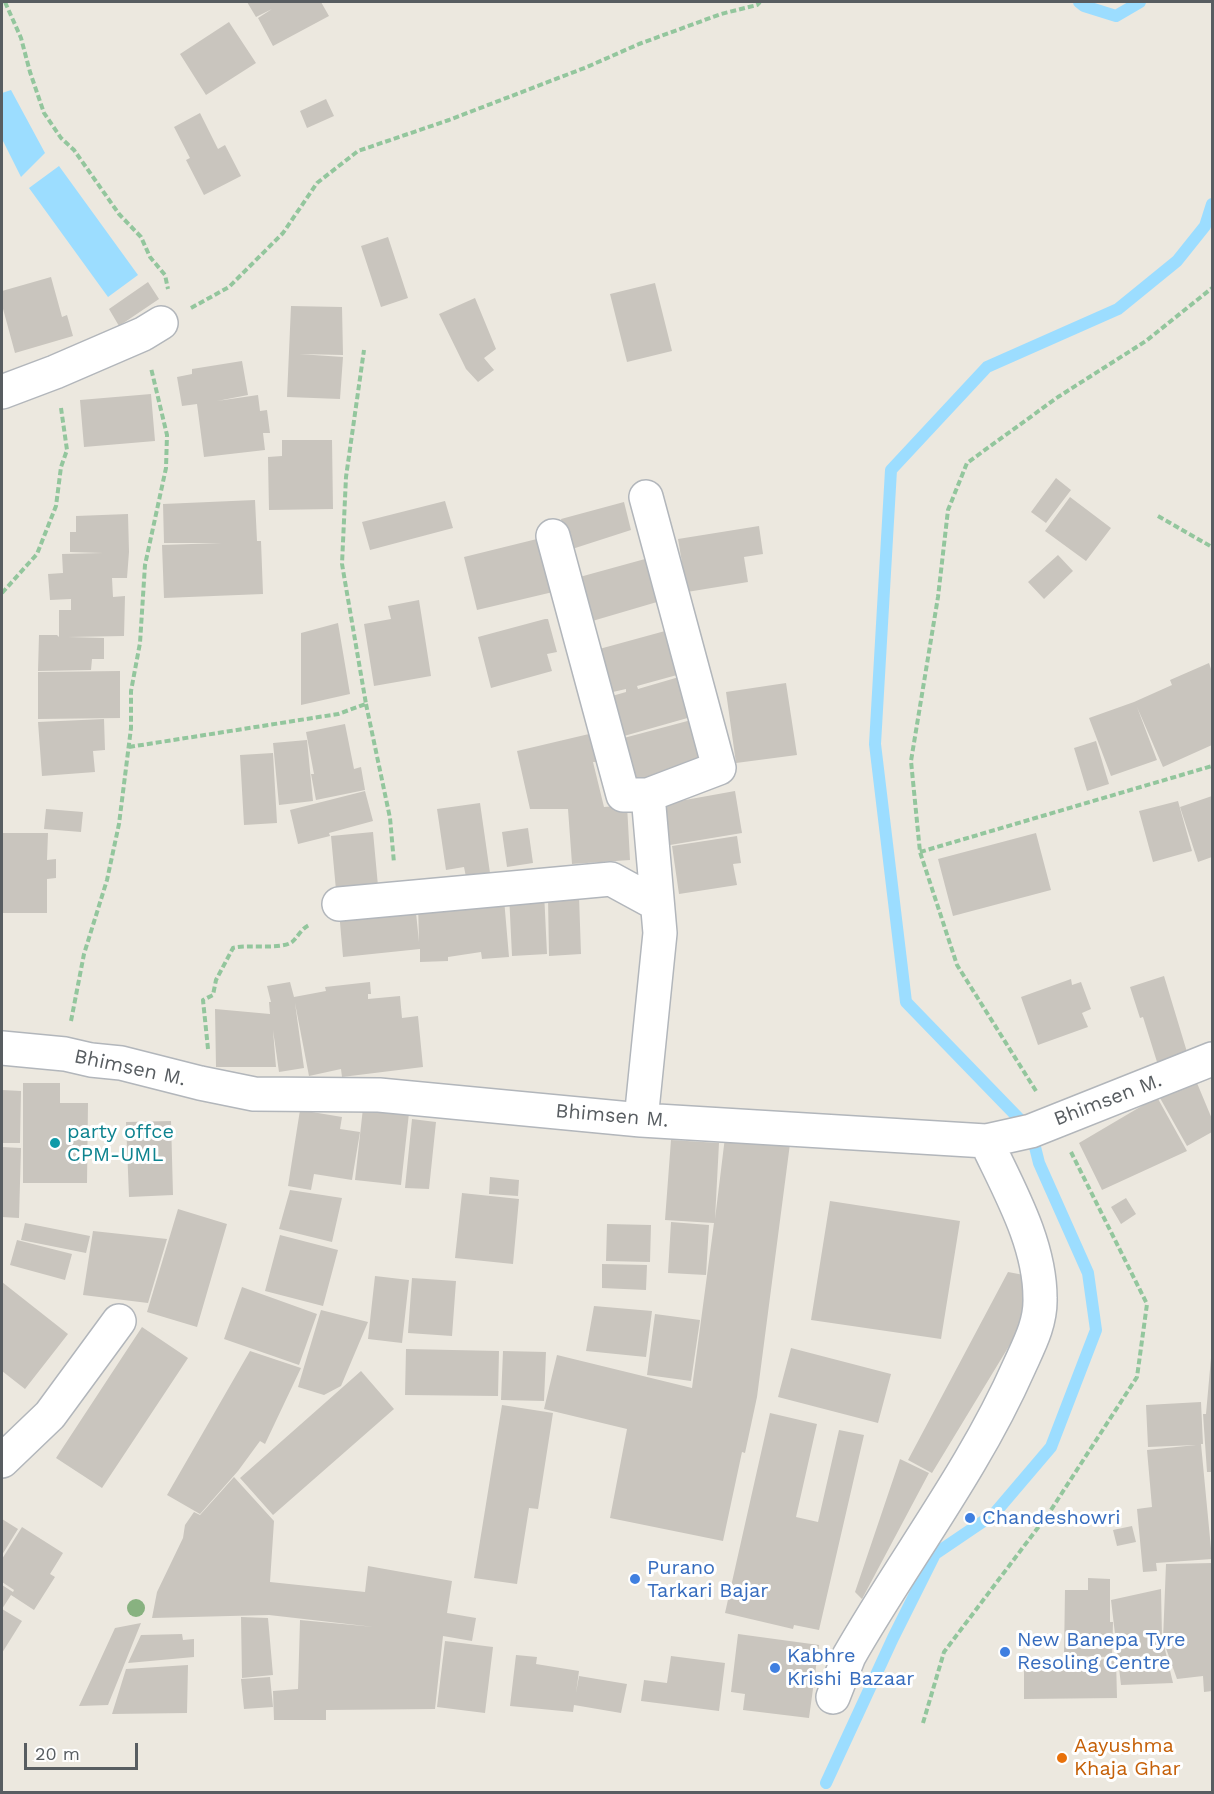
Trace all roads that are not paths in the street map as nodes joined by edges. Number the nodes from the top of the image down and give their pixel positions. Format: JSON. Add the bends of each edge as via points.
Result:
{"nodes":[{"id":1,"x":152,"y":329,"type":"road end"},
{"id":2,"x":2,"y":392,"type":"edge"},
{"id":3,"x":645,"y":497,"type":"dead end"},
{"id":4,"x":553,"y":536,"type":"dead end"},
{"id":5,"x":648,"y":795,"type":"junction"},
{"id":6,"x":343,"y":904,"type":"road end"},
{"id":7,"x":657,"y":904,"type":"junction"},
{"id":8,"x":2,"y":1048,"type":"edge"},
{"id":9,"x":1212,"y":1059,"type":"edge"},
{"id":10,"x":641,"y":1120,"type":"junction"},
{"id":11,"x":986,"y":1141,"type":"junction"},
{"id":12,"x":119,"y":1321,"type":"dead end"},
{"id":13,"x":2,"y":1461,"type":"edge"},
{"id":14,"x":833,"y":1697,"type":"dead end"}],
"edges":[{"from":1,"to":2,"type":"street"},
{"from":3,"to":5,"type":"street","via":[[719,768]]},
{"from":4,"to":5,"type":"street","via":[[623,795]]},
{"from":5,"to":7,"type":"street"},
{"from":6,"to":7,"type":"street","via":[[611,879]]},
{"from":7,"to":10,"type":"street","via":[[660,933]]},
{"from":8,"to":10,"type":"street","name":"Bhimsen M.","via":[[121,1063],[254,1094],[379,1095]]},
{"from":9,"to":11,"type":"street","name":"Bhimsen M.","via":[[1031,1131]]},
{"from":10,"to":11,"type":"street","name":"Bhimsen M."},
{"from":11,"to":14,"type":"street","via":[[1020,1215],[1038,1270],[1041,1301],[1036,1329],[1004,1400],[853,1648]]},
{"from":12,"to":13,"type":"street","via":[[50,1415]]}]}
